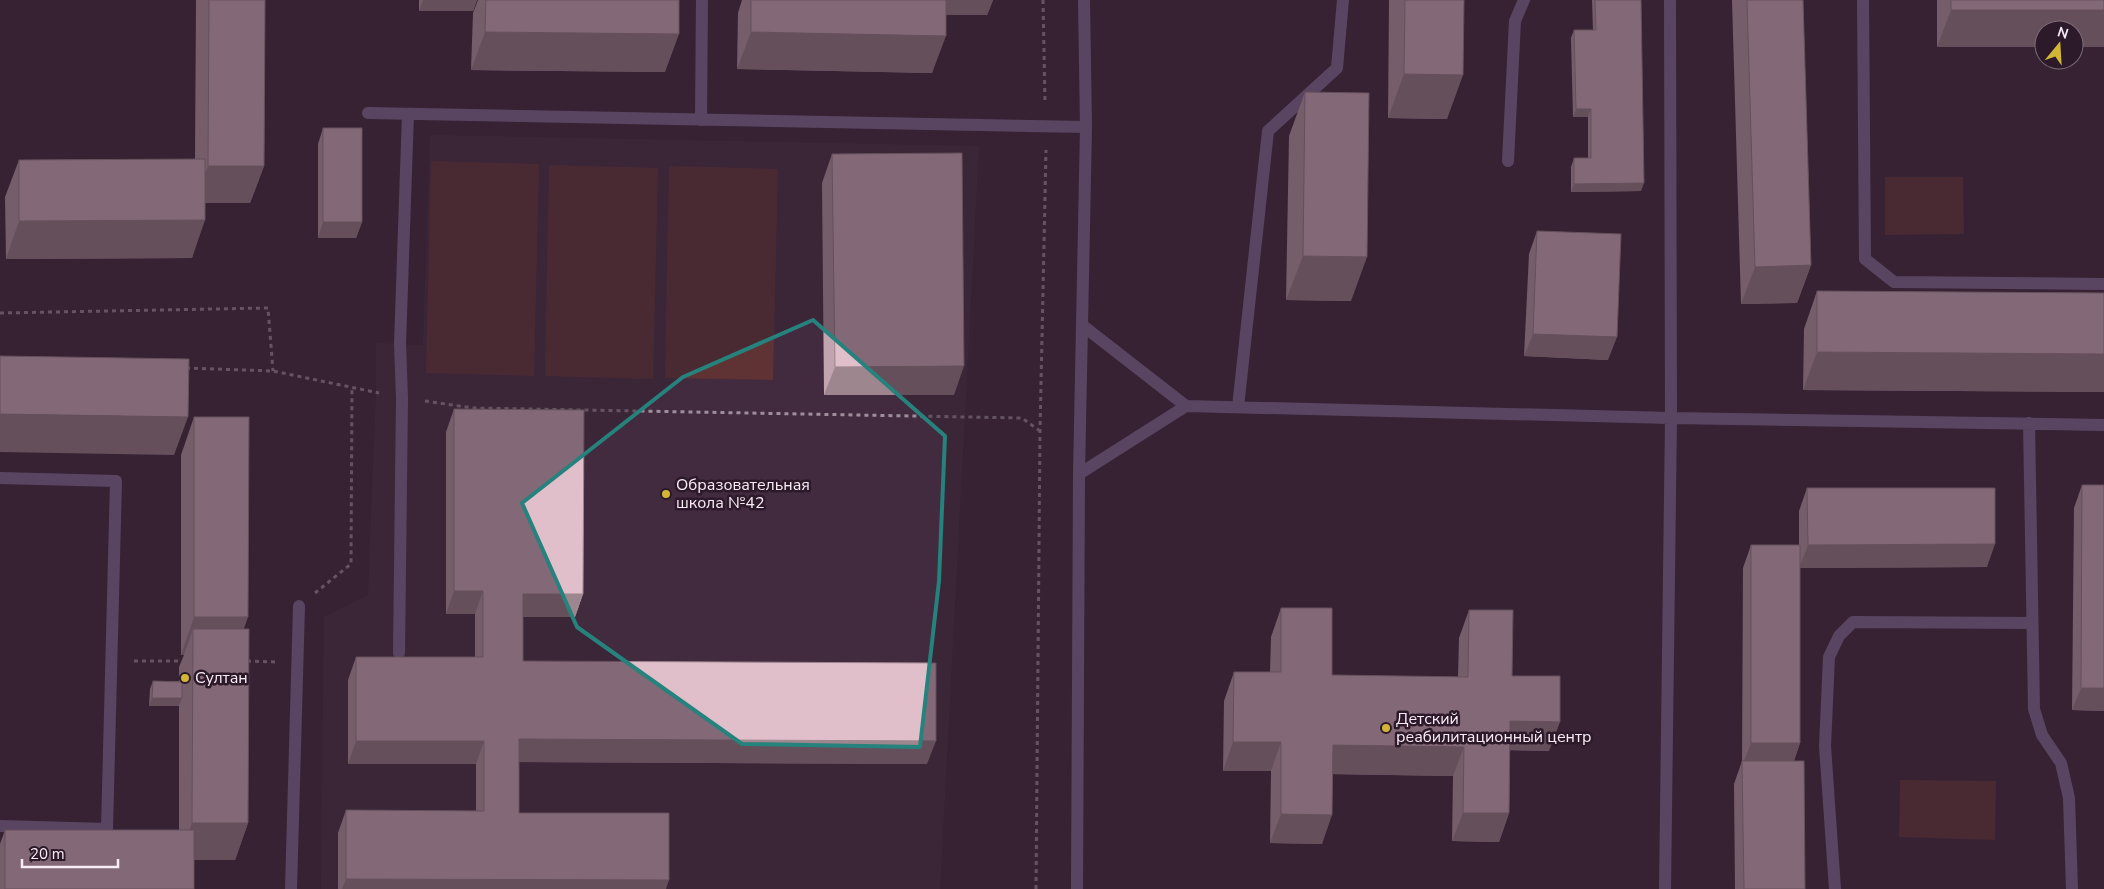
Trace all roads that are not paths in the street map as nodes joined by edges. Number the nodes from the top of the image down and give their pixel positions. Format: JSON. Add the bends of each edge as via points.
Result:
{"nodes":[{"id":1,"x":702,"y":0,"type":"edge"},
{"id":2,"x":1084,"y":0,"type":"edge"},
{"id":3,"x":1343,"y":0,"type":"edge"},
{"id":4,"x":1524,"y":0,"type":"edge"},
{"id":5,"x":1670,"y":0,"type":"edge"},
{"id":6,"x":1863,"y":0,"type":"edge"},
{"id":7,"x":368,"y":113,"type":"dead end"},
{"id":8,"x":408,"y":114,"type":"junction"},
{"id":9,"x":701,"y":120,"type":"junction"},
{"id":10,"x":1086,"y":127,"type":"junction"},
{"id":11,"x":1508,"y":161,"type":"dead end"},
{"id":12,"x":2104,"y":284,"type":"edge"},
{"id":13,"x":1082,"y":326,"type":"junction"},
{"id":14,"x":1186,"y":406,"type":"junction"},
{"id":15,"x":1238,"y":407,"type":"junction"},
{"id":16,"x":1671,"y":418,"type":"junction"},
{"id":17,"x":2029,"y":423,"type":"junction"},
{"id":18,"x":2104,"y":425,"type":"edge"},
{"id":19,"x":1079,"y":474,"type":"junction"},
{"id":20,"x":0,"y":478,"type":"edge"},
{"id":21,"x":299,"y":606,"type":"road end"},
{"id":22,"x":2032,"y":622,"type":"junction"},
{"id":23,"x":399,"y":653,"type":"dead end"},
{"id":24,"x":0,"y":826,"type":"edge"},
{"id":25,"x":291,"y":889,"type":"edge"},
{"id":26,"x":1077,"y":889,"type":"edge"},
{"id":27,"x":1665,"y":889,"type":"edge"},
{"id":28,"x":1834,"y":889,"type":"edge"},
{"id":29,"x":2072,"y":889,"type":"edge"}],
"edges":[{"from":1,"to":9,"type":"street"},
{"from":2,"to":10,"type":"street"},
{"from":3,"to":15,"type":"street","via":[[1337,68],[1268,131]]},
{"from":4,"to":11,"type":"street","via":[[1515,21]]},
{"from":5,"to":16,"type":"street"},
{"from":6,"to":12,"type":"street","via":[[1864,259],[1894,282]]},
{"from":7,"to":8,"type":"street"},
{"from":8,"to":9,"type":"street"},
{"from":8,"to":23,"type":"street","via":[[400,344]]},
{"from":9,"to":10,"type":"street"},
{"from":10,"to":13,"type":"street"},
{"from":13,"to":14,"type":"street"},
{"from":13,"to":19,"type":"street"},
{"from":14,"to":15,"type":"street"},
{"from":14,"to":19,"type":"street"},
{"from":15,"to":16,"type":"street"},
{"from":16,"to":17,"type":"street"},
{"from":16,"to":27,"type":"street"},
{"from":17,"to":18,"type":"street"},
{"from":17,"to":22,"type":"street"},
{"from":19,"to":26,"type":"street"},
{"from":20,"to":24,"type":"street","via":[[116,481],[106,829]]},
{"from":21,"to":25,"type":"street"},
{"from":22,"to":28,"type":"street","via":[[1853,622],[1839,636],[1829,657],[1825,746]]},
{"from":22,"to":29,"type":"street","via":[[2034,709],[2042,735],[2061,763],[2069,798]]}]}
